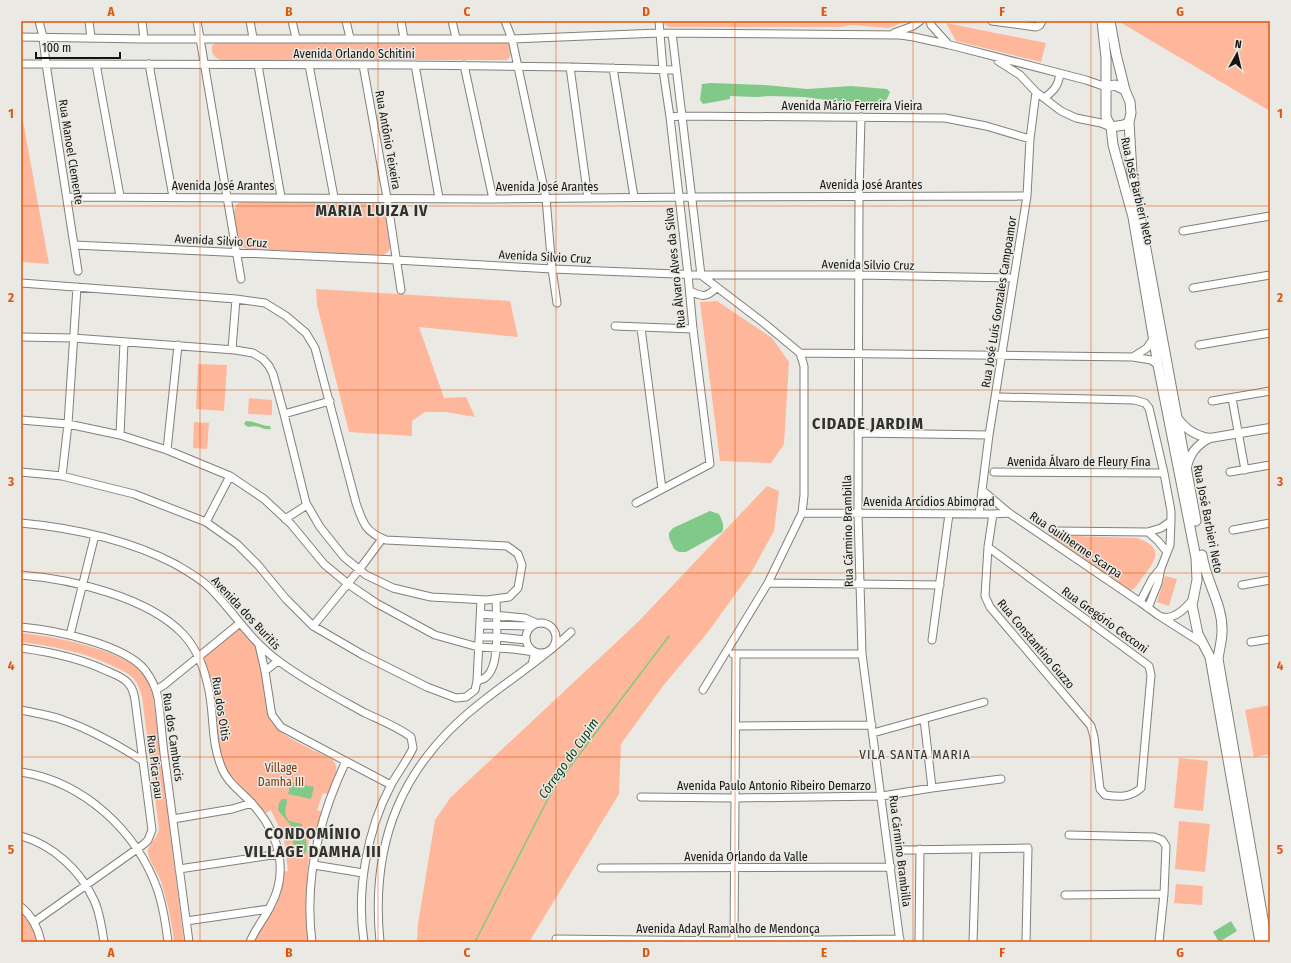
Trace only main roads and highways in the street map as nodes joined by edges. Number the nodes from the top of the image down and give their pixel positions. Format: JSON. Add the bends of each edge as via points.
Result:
{"nodes":[{"id":1,"x":1102,"y":21,"type":"edge"},
{"id":2,"x":1110,"y":21,"type":"edge"},
{"id":3,"x":1106,"y":87,"type":"junction"},
{"id":4,"x":1125,"y":90,"type":"junction"},
{"id":5,"x":1129,"y":122,"type":"junction"},
{"id":6,"x":1111,"y":127,"type":"junction"},
{"id":7,"x":1214,"y":594,"type":"junction"},
{"id":8,"x":1193,"y":599,"type":"junction"},
{"id":9,"x":1222,"y":639,"type":"junction"},
{"id":10,"x":1202,"y":644,"type":"junction"},
{"id":11,"x":1260,"y":942,"type":"edge"},
{"id":12,"x":1267,"y":942,"type":"edge"}],
"edges":[{"from":1,"to":3,"type":"main road"},
{"from":2,"to":4,"type":"main road"},
{"from":3,"to":4,"type":"main road","via":[[1115,85]]},
{"from":3,"to":6,"type":"main road","name":"Rua José Barbieri Neto","via":[[1106,117]]},
{"from":4,"to":5,"type":"main road","name":"Rua José Barbieri Neto","via":[[1130,102]]},
{"from":5,"to":6,"type":"main road"},
{"from":5,"to":7,"type":"main road","name":"Rua José Barbieri Neto","via":[[1132,173],[1175,413],[1202,559]]},
{"from":6,"to":8,"type":"main road","name":"Rua José Barbieri Neto","via":[[1113,145],[1133,217],[1153,339],[1196,558],[1197,580]]},
{"from":7,"to":8,"type":"main road","via":[[1202,592]]},
{"from":7,"to":9,"type":"main road","name":"Rua José Barbieri Neto"},
{"from":8,"to":10,"type":"main road","name":"Rua José Barbieri Neto","via":[[1192,605]]},
{"from":9,"to":10,"type":"main road","via":[[1214,644]]},
{"from":9,"to":12,"type":"main road","name":"Rua José Barbieri Neto","via":[[1218,660]]},
{"from":10,"to":11,"type":"main road","name":"Rua José Barbieri Neto","via":[[1210,657]]}]}
